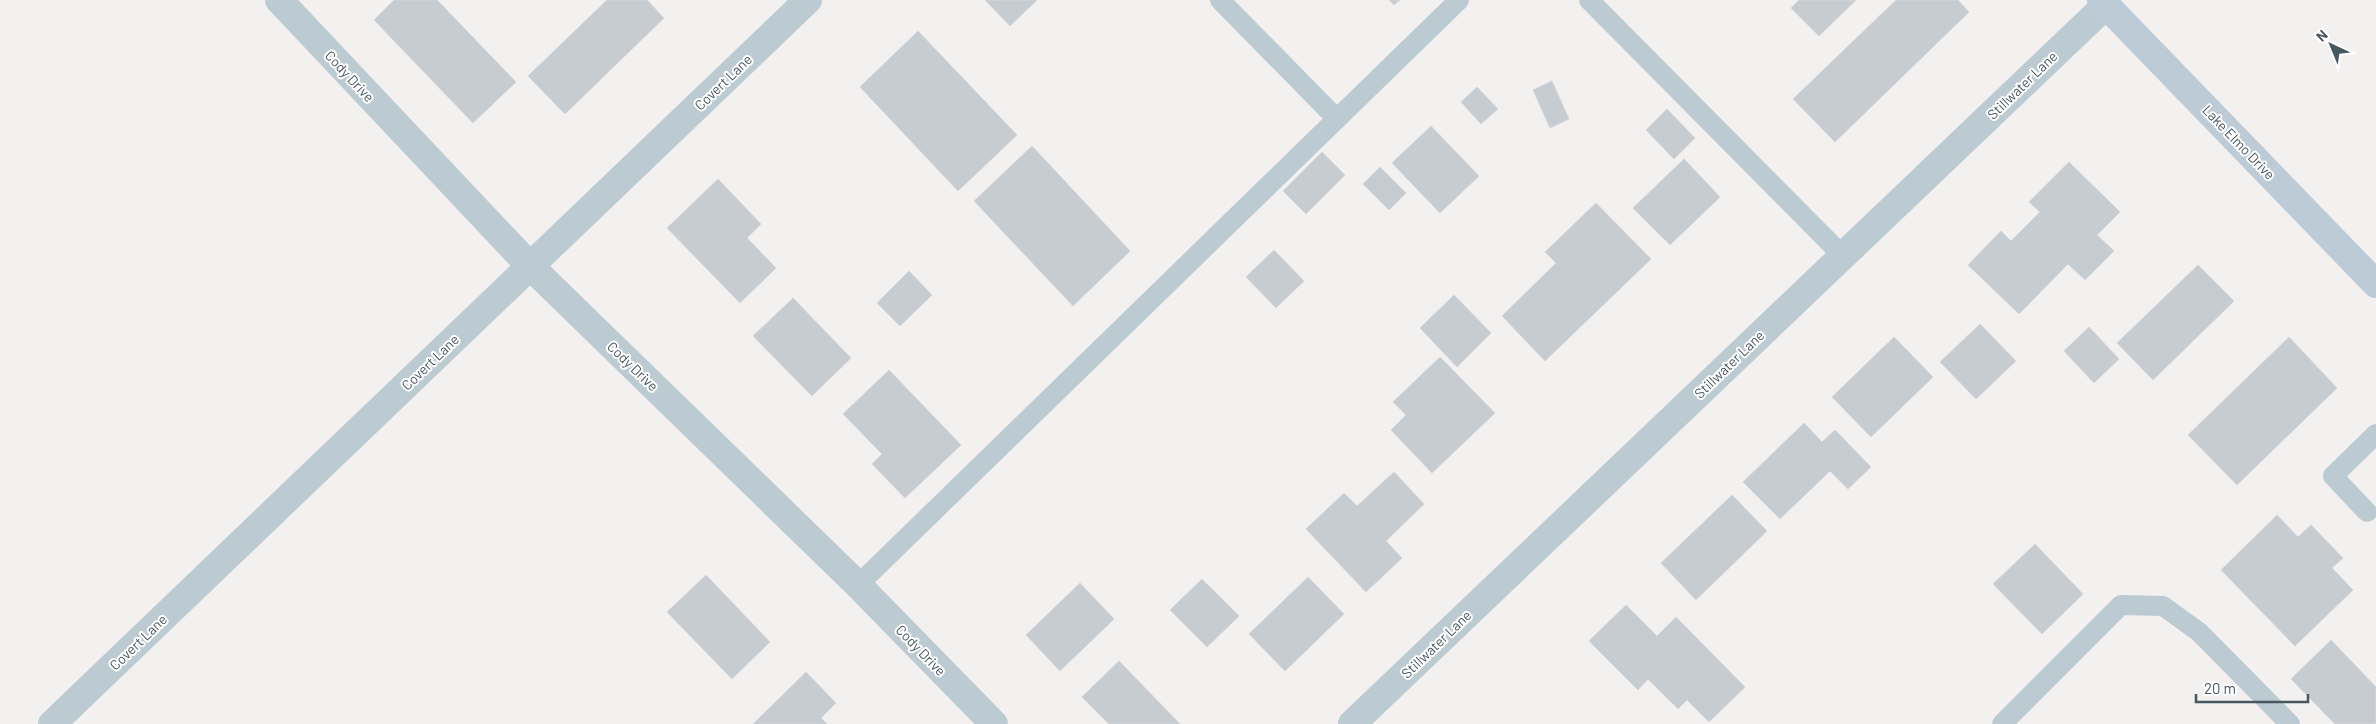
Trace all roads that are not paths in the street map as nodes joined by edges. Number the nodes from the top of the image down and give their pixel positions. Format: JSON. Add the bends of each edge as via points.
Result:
{"nodes":[{"id":1,"x":278,"y":0,"type":"edge"},
{"id":2,"x":808,"y":0,"type":"edge"},
{"id":3,"x":1220,"y":0,"type":"edge"},
{"id":4,"x":1460,"y":0,"type":"edge"},
{"id":5,"x":1589,"y":0,"type":"edge"},
{"id":6,"x":2104,"y":3,"type":"edge"},
{"id":7,"x":1337,"y":119,"type":"junction"},
{"id":8,"x":1843,"y":256,"type":"junction"},
{"id":9,"x":530,"y":266,"type":"junction"},
{"id":10,"x":2376,"y":284,"type":"edge"},
{"id":11,"x":2376,"y":434,"type":"edge"},
{"id":12,"x":2367,"y":512,"type":"dead end"},
{"id":13,"x":858,"y":585,"type":"junction"},
{"id":14,"x":52,"y":724,"type":"edge"},
{"id":15,"x":994,"y":724,"type":"edge"},
{"id":16,"x":1352,"y":724,"type":"edge"},
{"id":17,"x":2002,"y":724,"type":"edge"},
{"id":18,"x":2290,"y":724,"type":"edge"}],
"edges":[{"from":1,"to":9,"type":"street","name":"Cody Drive"},
{"from":2,"to":9,"type":"street","name":"Covert Lane"},
{"from":3,"to":7,"type":"lane"},
{"from":4,"to":7,"type":"lane"},
{"from":5,"to":8,"type":"lane"},
{"from":6,"to":8,"type":"street","name":"Stillwater Lane"},
{"from":6,"to":10,"type":"street","name":"Lake Elmo Drive"},
{"from":7,"to":13,"type":"lane"},
{"from":8,"to":16,"type":"street","name":"Stillwater Lane"},
{"from":9,"to":13,"type":"street","name":"Cody Drive"},
{"from":9,"to":14,"type":"street","name":"Covert Lane"},
{"from":11,"to":12,"type":"lane","via":[[2333,476]]},
{"from":13,"to":15,"type":"street","name":"Cody Drive"},
{"from":17,"to":18,"type":"lane","via":[[2121,605],[2163,606],[2199,632]]}]}
